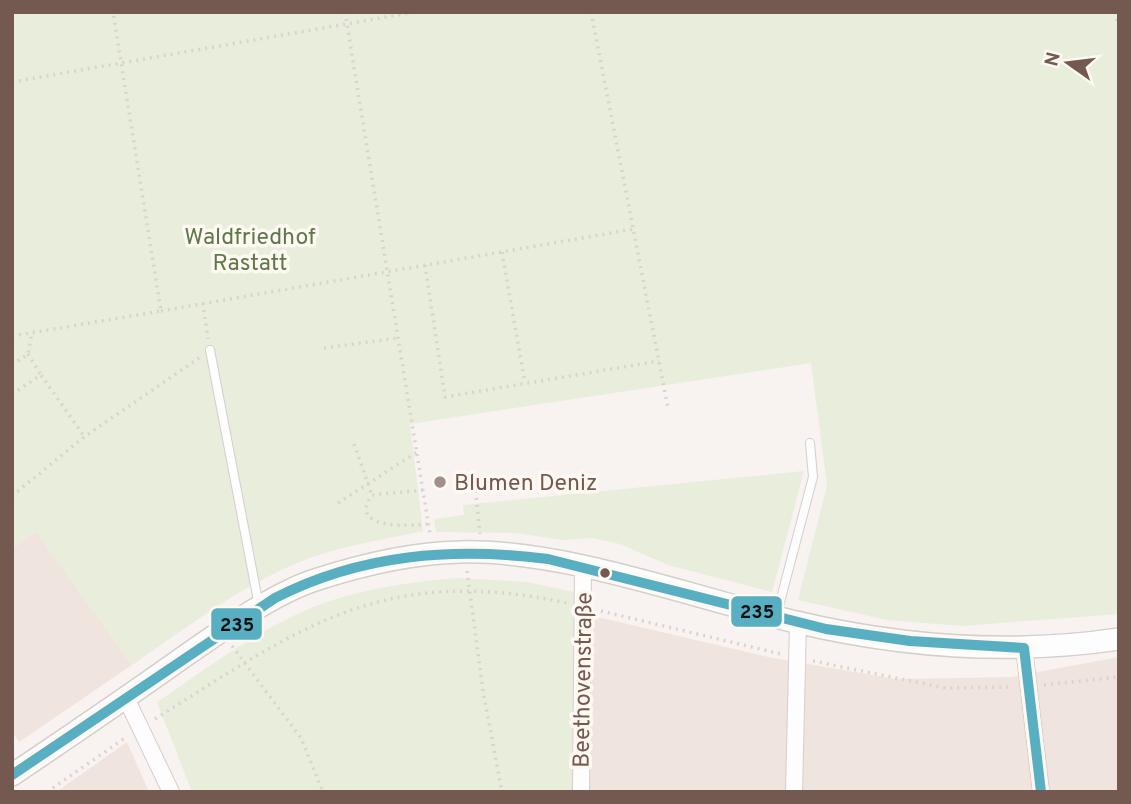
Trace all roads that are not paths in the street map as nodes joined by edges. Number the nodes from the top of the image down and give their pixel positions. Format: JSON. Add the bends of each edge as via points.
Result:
{"nodes":[{"id":1,"x":210,"y":351,"type":"road end"},
{"id":2,"x":810,"y":443,"type":"dead end"},
{"id":3,"x":583,"y":568,"type":"junction"},
{"id":4,"x":259,"y":608,"type":"junction"},
{"id":5,"x":776,"y":617,"type":"junction"},
{"id":6,"x":798,"y":622,"type":"junction"},
{"id":7,"x":1119,"y":639,"type":"edge"},
{"id":8,"x":1024,"y":648,"type":"junction"},
{"id":9,"x":126,"y":698,"type":"junction"},
{"id":10,"x":12,"y":775,"type":"edge"},
{"id":11,"x":171,"y":792,"type":"edge"},
{"id":12,"x":581,"y":792,"type":"edge"},
{"id":13,"x":794,"y":792,"type":"edge"},
{"id":14,"x":1041,"y":792,"type":"edge"}],
"edges":[{"from":1,"to":4,"type":"lane"},
{"from":2,"to":5,"type":"lane","via":[[813,477]]},
{"from":3,"to":4,"type":"street","via":[[473,552],[432,554],[312,581]]},
{"from":3,"to":5,"type":"street"},
{"from":3,"to":12,"type":"street","name":"Beethovenstraße"},
{"from":4,"to":9,"type":"street"},
{"from":5,"to":6,"type":"street"},
{"from":6,"to":8,"type":"street","via":[[938,646]]},
{"from":6,"to":13,"type":"street"},
{"from":7,"to":8,"type":"street"},
{"from":8,"to":14,"type":"street"},
{"from":9,"to":10,"type":"street"},
{"from":9,"to":11,"type":"street"}]}
